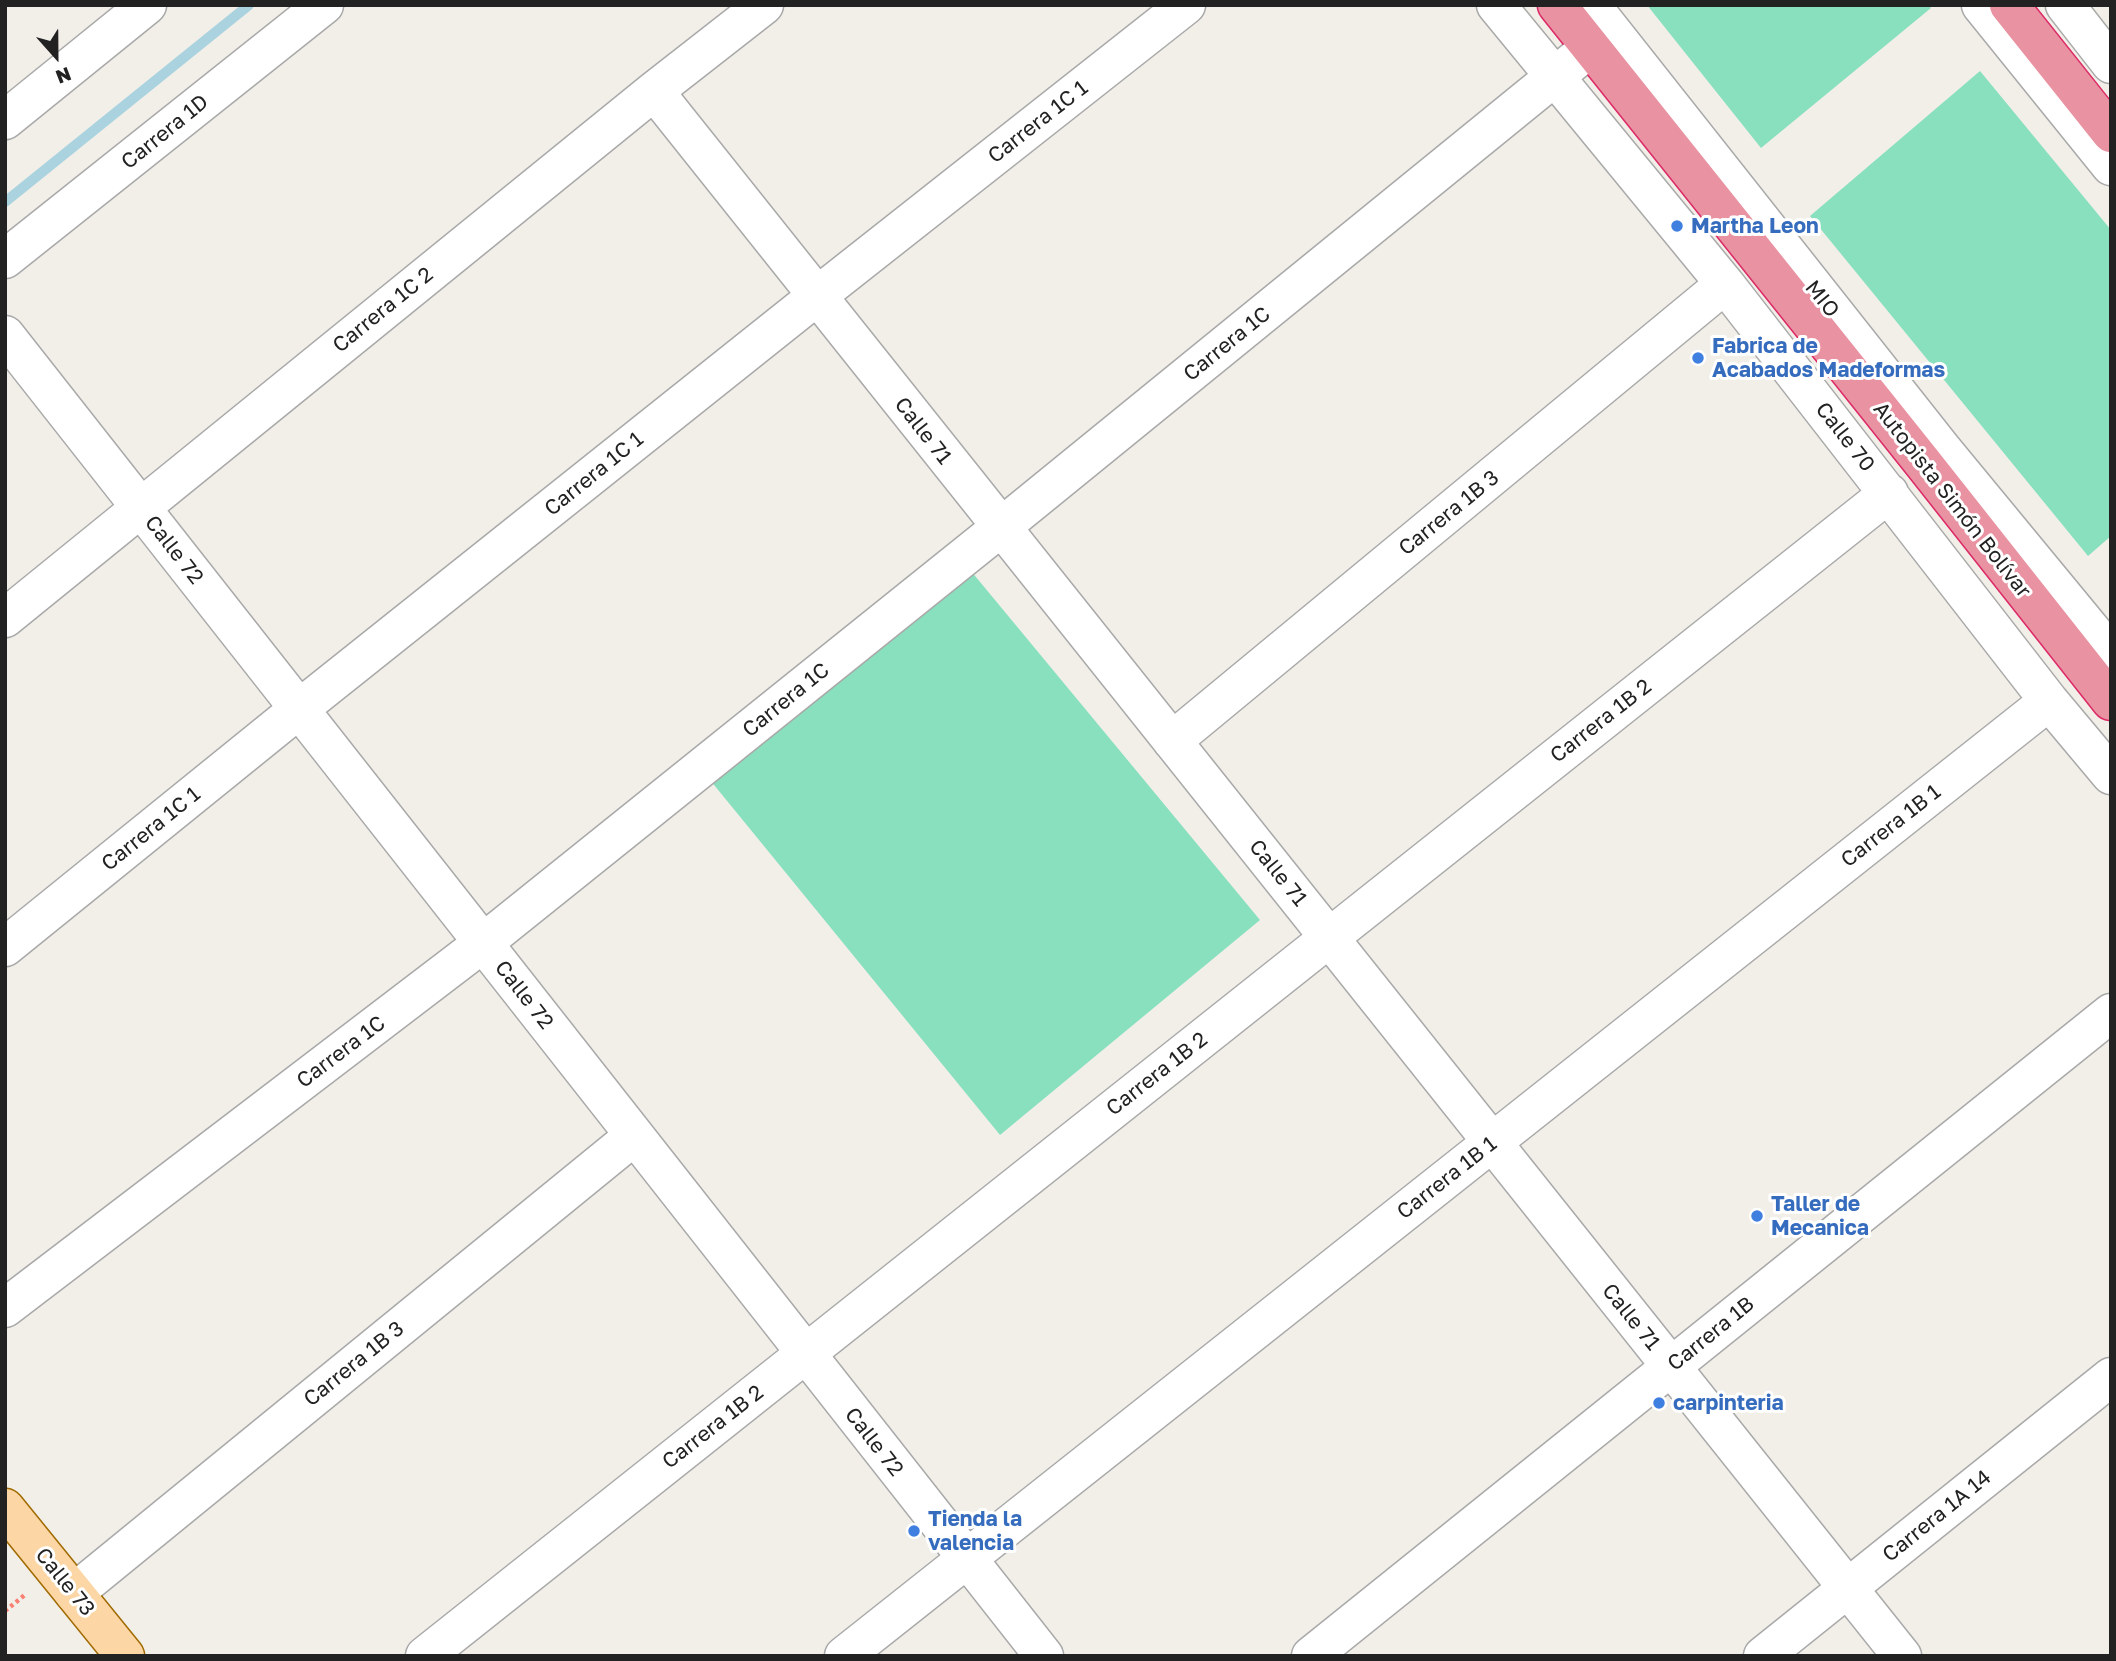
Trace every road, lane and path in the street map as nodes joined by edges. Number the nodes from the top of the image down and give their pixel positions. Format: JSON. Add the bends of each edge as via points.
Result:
{"nodes":[{"id":1,"x":147,"y":5,"type":"edge"},
{"id":2,"x":324,"y":5,"type":"edge"},
{"id":3,"x":764,"y":5,"type":"edge"},
{"id":4,"x":1186,"y":5,"type":"edge"},
{"id":5,"x":1496,"y":5,"type":"edge"},
{"id":6,"x":1557,"y":5,"type":"edge"},
{"id":7,"x":1591,"y":5,"type":"edge"},
{"id":8,"x":1981,"y":5,"type":"edge"},
{"id":9,"x":2009,"y":5,"type":"edge"},
{"id":10,"x":2074,"y":8,"type":"edge"},
{"id":11,"x":1591,"y":47,"type":"junction"},
{"id":12,"x":2111,"y":64,"type":"edge"},
{"id":13,"x":1554,"y":77,"type":"junction"},
{"id":14,"x":653,"y":91,"type":"junction"},
{"id":15,"x":5,"y":120,"type":"edge"},
{"id":16,"x":2111,"y":133,"type":"edge"},
{"id":17,"x":2111,"y":166,"type":"edge"},
{"id":18,"x":5,"y":259,"type":"edge"},
{"id":19,"x":1725,"y":285,"type":"junction"},
{"id":20,"x":817,"y":296,"type":"junction"},
{"id":21,"x":5,"y":335,"type":"edge"},
{"id":22,"x":1889,"y":493,"type":"junction"},
{"id":23,"x":141,"y":508,"type":"junction"},
{"id":24,"x":1000,"y":528,"type":"junction"},
{"id":25,"x":5,"y":618,"type":"edge"},
{"id":26,"x":2111,"y":654,"type":"edge"},
{"id":27,"x":2049,"y":701,"type":"junction"},
{"id":28,"x":2111,"y":701,"type":"edge"},
{"id":29,"x":299,"y":709,"type":"junction"},
{"id":30,"x":1172,"y":741,"type":"junction"},
{"id":31,"x":2111,"y":775,"type":"edge"},
{"id":32,"x":1329,"y":937,"type":"junction"},
{"id":33,"x":483,"y":943,"type":"junction"},
{"id":34,"x":5,"y":947,"type":"edge"},
{"id":35,"x":2111,"y":1013,"type":"edge"},
{"id":36,"x":634,"y":1136,"type":"junction"},
{"id":37,"x":1492,"y":1142,"type":"junction"},
{"id":38,"x":5,"y":1308,"type":"edge"},
{"id":39,"x":806,"y":1353,"type":"junction"},
{"id":40,"x":1671,"y":1366,"type":"junction"},
{"id":41,"x":2111,"y":1377,"type":"edge"},
{"id":42,"x":5,"y":1508,"type":"edge"},
{"id":43,"x":966,"y":1559,"type":"junction"},
{"id":44,"x":1848,"y":1588,"type":"junction"},
{"id":45,"x":74,"y":1592,"type":"junction"},
{"id":46,"x":125,"y":1656,"type":"edge"},
{"id":47,"x":425,"y":1656,"type":"edge"},
{"id":48,"x":844,"y":1656,"type":"edge"},
{"id":49,"x":1044,"y":1656,"type":"edge"},
{"id":50,"x":1311,"y":1656,"type":"edge"},
{"id":51,"x":1763,"y":1656,"type":"edge"},
{"id":52,"x":1902,"y":1656,"type":"edge"}],
"edges":[{"from":1,"to":15,"type":"street"},
{"from":2,"to":18,"type":"street","name":"Carrera 1D"},
{"from":3,"to":14,"type":"street","name":"Carrera 1C 2"},
{"from":4,"to":20,"type":"street","name":"Carrera 1C 1"},
{"from":5,"to":13,"type":"street","name":"Calle 70"},
{"from":6,"to":11,"type":"highway","name":"Autopista Simón Bolívar"},
{"from":7,"to":26,"type":"street","name":"MIO","via":[[1915,416]]},
{"from":8,"to":17,"type":"street"},
{"from":9,"to":16,"type":"highway"},
{"from":10,"to":12,"type":"street"},
{"from":11,"to":13,"type":"street","name":"Carrera 1C"},
{"from":11,"to":28,"type":"highway","name":"Autopista Simón Bolívar"},
{"from":13,"to":19,"type":"street","name":"Calle 70"},
{"from":13,"to":24,"type":"street","name":"Carrera 1C"},
{"from":14,"to":20,"type":"street","name":"Calle 71"},
{"from":14,"to":23,"type":"street","name":"Carrera 1C 2"},
{"from":19,"to":22,"type":"street","name":"Calle 70"},
{"from":19,"to":30,"type":"street","name":"Carrera 1B 3"},
{"from":20,"to":24,"type":"street","name":"Calle 71"},
{"from":20,"to":29,"type":"street","name":"Carrera 1C 1"},
{"from":21,"to":23,"type":"street","name":"Calle 72"},
{"from":22,"to":27,"type":"street","name":"Calle 70"},
{"from":22,"to":32,"type":"street","name":"Carrera 1B 2"},
{"from":23,"to":25,"type":"street","name":"Carrera 1C 2"},
{"from":23,"to":29,"type":"street","name":"Calle 72"},
{"from":24,"to":30,"type":"street","name":"Calle 71"},
{"from":24,"to":33,"type":"street","name":"Carrera 1C"},
{"from":27,"to":31,"type":"street","name":"Calle 70"},
{"from":27,"to":37,"type":"street","name":"Carrera 1B 1"},
{"from":29,"to":33,"type":"street","name":"Calle 72"},
{"from":29,"to":34,"type":"street","name":"Carrera 1C 1"},
{"from":30,"to":32,"type":"street","name":"Calle 71"},
{"from":32,"to":37,"type":"street","name":"Calle 71"},
{"from":32,"to":39,"type":"street","name":"Carrera 1B 2"},
{"from":33,"to":36,"type":"street","name":"Calle 72"},
{"from":33,"to":38,"type":"street","name":"Carrera 1C"},
{"from":35,"to":40,"type":"street","name":"Carrera 1B"},
{"from":36,"to":39,"type":"street","name":"Calle 72"},
{"from":36,"to":45,"type":"street","name":"Carrera 1B 3"},
{"from":37,"to":40,"type":"street","name":"Calle 71"},
{"from":37,"to":43,"type":"street","name":"Carrera 1B 1"},
{"from":39,"to":43,"type":"street","name":"Calle 72"},
{"from":39,"to":47,"type":"street","name":"Carrera 1B 2"},
{"from":40,"to":44,"type":"street","name":"Calle 71"},
{"from":40,"to":50,"type":"street","name":"Carrera 1B"},
{"from":41,"to":44,"type":"street","name":"Carrera 1A 14"},
{"from":42,"to":45,"type":"main road","name":"Calle 73"},
{"from":43,"to":48,"type":"street","name":"Carrera 1B 1"},
{"from":43,"to":49,"type":"street","name":"Calle 72"},
{"from":44,"to":51,"type":"street","name":"Carrera 1A 14"},
{"from":44,"to":52,"type":"street","name":"Calle 71"},
{"from":45,"to":46,"type":"main road","name":"Calle 73"}]}
